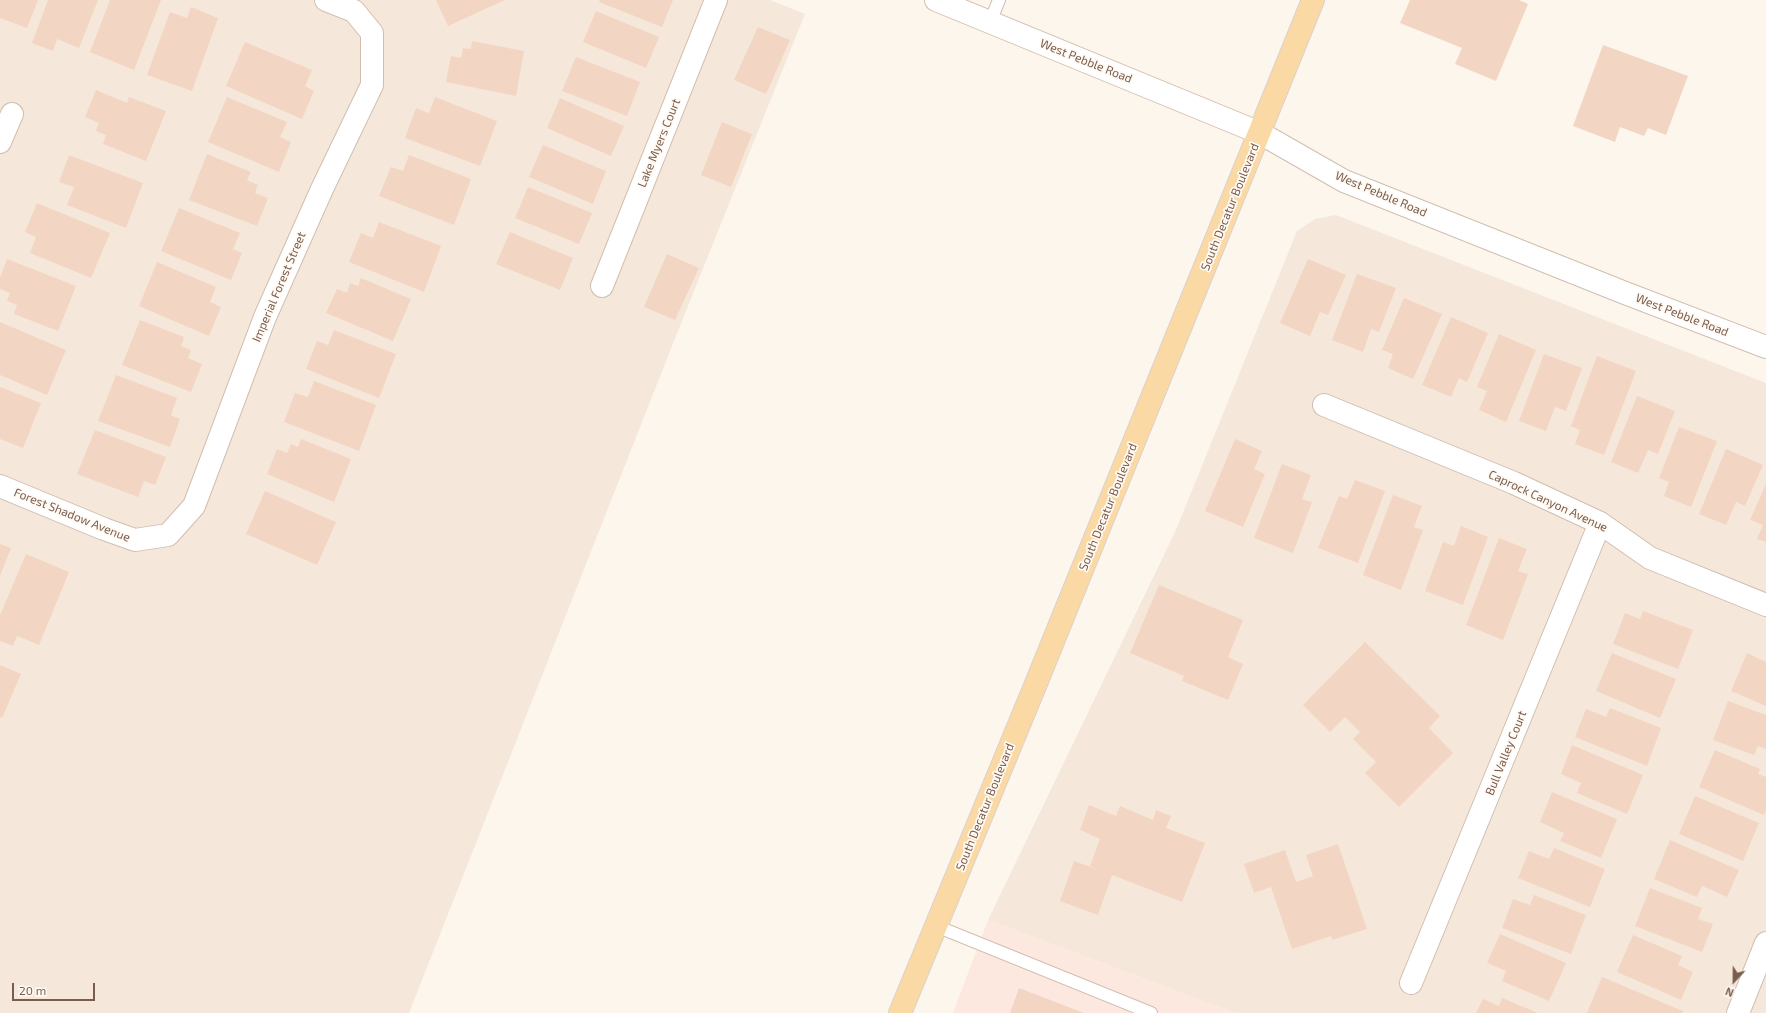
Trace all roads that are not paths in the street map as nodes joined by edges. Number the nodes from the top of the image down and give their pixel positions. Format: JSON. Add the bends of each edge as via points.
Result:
{"nodes":[{"id":1,"x":326,"y":0,"type":"edge"},
{"id":2,"x":716,"y":0,"type":"edge"},
{"id":3,"x":936,"y":0,"type":"edge"},
{"id":4,"x":999,"y":0,"type":"edge"},
{"id":5,"x":1313,"y":0,"type":"edge"},
{"id":6,"x":990,"y":22,"type":"junction"},
{"id":7,"x":12,"y":114,"type":"dead end"},
{"id":8,"x":1260,"y":133,"type":"junction"},
{"id":9,"x":0,"y":142,"type":"edge"},
{"id":10,"x":602,"y":286,"type":"dead end"},
{"id":11,"x":1766,"y":347,"type":"edge"},
{"id":12,"x":1324,"y":405,"type":"dead end"},
{"id":13,"x":0,"y":486,"type":"edge"},
{"id":14,"x":1600,"y":523,"type":"junction"},
{"id":15,"x":168,"y":536,"type":"joint"},
{"id":16,"x":1766,"y":605,"type":"edge"},
{"id":17,"x":936,"y":926,"type":"junction"},
{"id":18,"x":1766,"y":943,"type":"edge"},
{"id":19,"x":1411,"y":983,"type":"dead end"},
{"id":20,"x":900,"y":1013,"type":"edge"},
{"id":21,"x":1151,"y":1013,"type":"edge"},
{"id":22,"x":1738,"y":1013,"type":"edge"}],
"edges":[{"from":1,"to":15,"type":"street","name":"Imperial Forest Street","via":[[354,11],[372,33],[372,85],[265,317],[194,506]]},
{"from":2,"to":10,"type":"street","name":"Lake Myers Court"},
{"from":3,"to":6,"type":"street","name":"West Pebble Road"},
{"from":4,"to":6,"type":"lane"},
{"from":5,"to":8,"type":"main road","name":"South Decatur Boulevard"},
{"from":6,"to":8,"type":"street","name":"West Pebble Road"},
{"from":7,"to":9,"type":"street"},
{"from":8,"to":11,"type":"street","name":"West Pebble Road","via":[[1344,181]]},
{"from":8,"to":17,"type":"main road","name":"South Decatur Boulevard"},
{"from":12,"to":14,"type":"street","name":"Caprock Canyon Avenue","via":[[1514,483]]},
{"from":13,"to":15,"type":"street","name":"Forest Shadow Avenue","via":[[136,540]]},
{"from":14,"to":16,"type":"street","name":"Caprock Canyon Avenue","via":[[1650,558]]},
{"from":14,"to":19,"type":"street","name":"Bull Valley Court"},
{"from":17,"to":20,"type":"main road","name":"South Decatur Boulevard"},
{"from":17,"to":21,"type":"lane"},
{"from":18,"to":22,"type":"street"}]}
